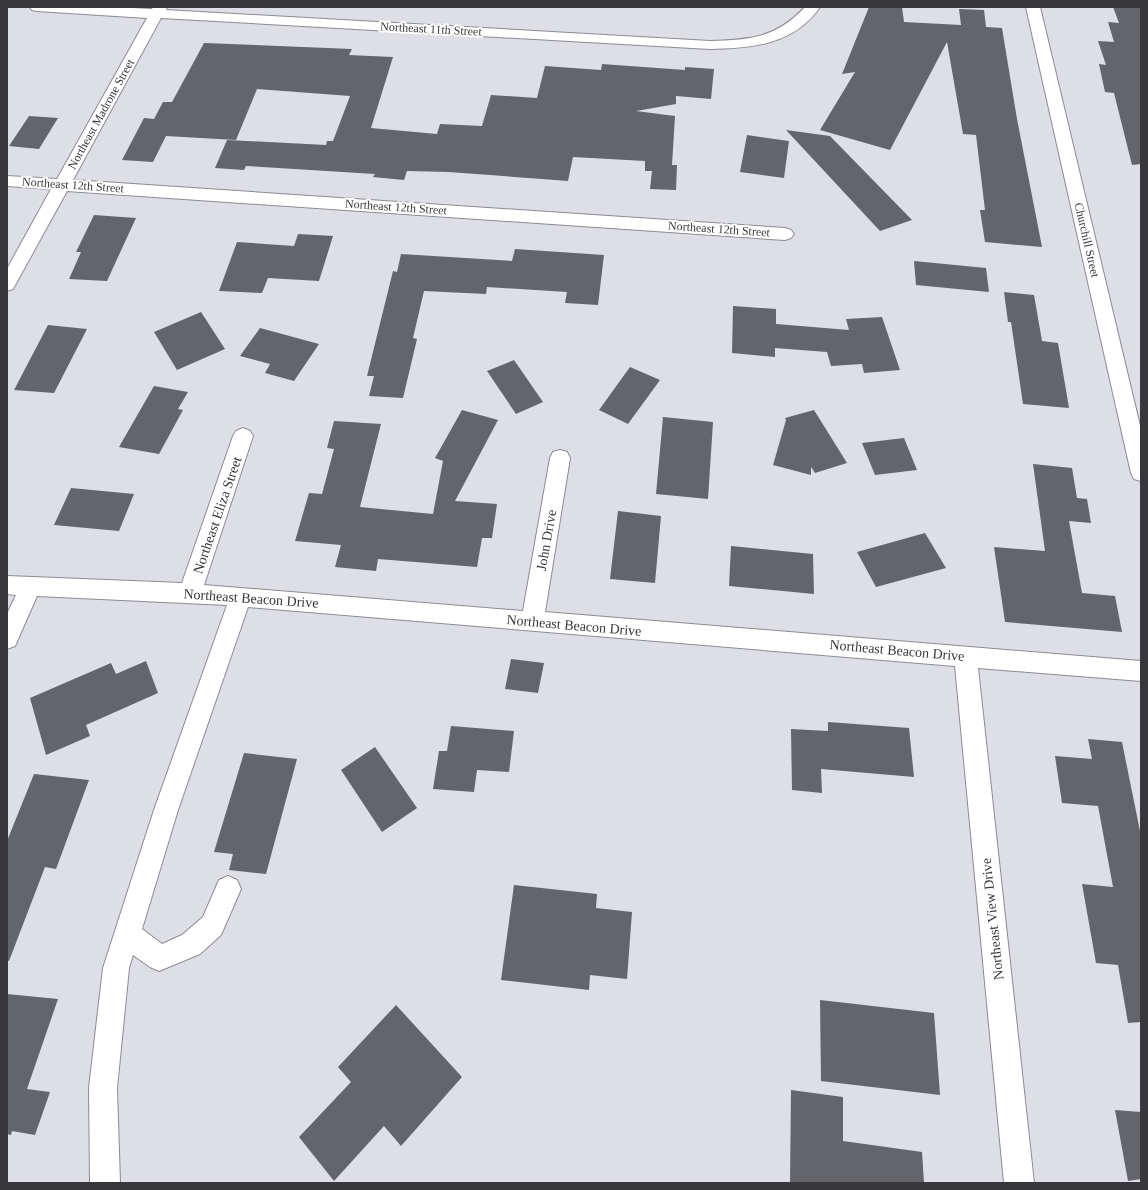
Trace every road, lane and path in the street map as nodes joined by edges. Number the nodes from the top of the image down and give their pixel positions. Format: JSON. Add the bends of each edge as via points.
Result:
{"nodes":[{"id":1,"x":37,"y":7,"type":"edge"},
{"id":2,"x":813,"y":7,"type":"edge"},
{"id":3,"x":1033,"y":7,"type":"edge"},
{"id":4,"x":158,"y":10,"type":"edge"},
{"id":5,"x":7,"y":181,"type":"edge"},
{"id":6,"x":62,"y":184,"type":"junction"},
{"id":7,"x":785,"y":234,"type":"dead end"},
{"id":8,"x":7,"y":285,"type":"edge"},
{"id":9,"x":243,"y":436,"type":"dead end"},
{"id":10,"x":560,"y":458,"type":"dead end"},
{"id":11,"x":1141,"y":472,"type":"edge"},
{"id":12,"x":7,"y":585,"type":"edge"},
{"id":13,"x":30,"y":587,"type":"junction"},
{"id":14,"x":190,"y":593,"type":"junction"},
{"id":15,"x":241,"y":597,"type":"junction"},
{"id":16,"x":532,"y":621,"type":"junction"},
{"id":17,"x":7,"y":639,"type":"edge"},
{"id":18,"x":965,"y":656,"type":"junction"},
{"id":19,"x":1141,"y":671,"type":"edge"},
{"id":20,"x":228,"y":889,"type":"dead end"},
{"id":21,"x":127,"y":934,"type":"junction"},
{"id":22,"x":105,"y":1183,"type":"edge"},
{"id":23,"x":1019,"y":1183,"type":"edge"}],
"edges":[{"from":1,"to":4,"type":"street","name":"Northeast 11th Street"},
{"from":2,"to":4,"type":"street","name":"Northeast 11th Street","via":[[794,27],[778,36],[731,44]]},
{"from":3,"to":11,"type":"street","name":"Churchill Street"},
{"from":4,"to":6,"type":"street","name":"Northeast Madrone Street"},
{"from":5,"to":6,"type":"street","name":"Northeast 12th Street"},
{"from":6,"to":7,"type":"street","name":"Northeast 12th Street"},
{"from":6,"to":8,"type":"street","name":"Northeast Madrone Street"},
{"from":9,"to":14,"type":"street","name":"Northeast Eliza Street"},
{"from":10,"to":16,"type":"street","name":"John Drive"},
{"from":12,"to":13,"type":"street","name":"Northeast Beacon Drive"},
{"from":13,"to":14,"type":"street","name":"Northeast Beacon Drive"},
{"from":13,"to":17,"type":"street"},
{"from":14,"to":15,"type":"street","name":"Northeast Beacon Drive"},
{"from":15,"to":16,"type":"street","name":"Northeast Beacon Drive"},
{"from":15,"to":21,"type":"street","via":[[166,810]]},
{"from":16,"to":18,"type":"street","name":"Northeast Beacon Drive"},
{"from":18,"to":19,"type":"street","name":"Northeast Beacon Drive"},
{"from":18,"to":23,"type":"street","name":"Northeast View Drive"},
{"from":20,"to":21,"type":"street","via":[[212,926],[191,944],[178,950],[159,958]]},
{"from":21,"to":22,"type":"street","via":[[116,968],[103,1088]]}]}
